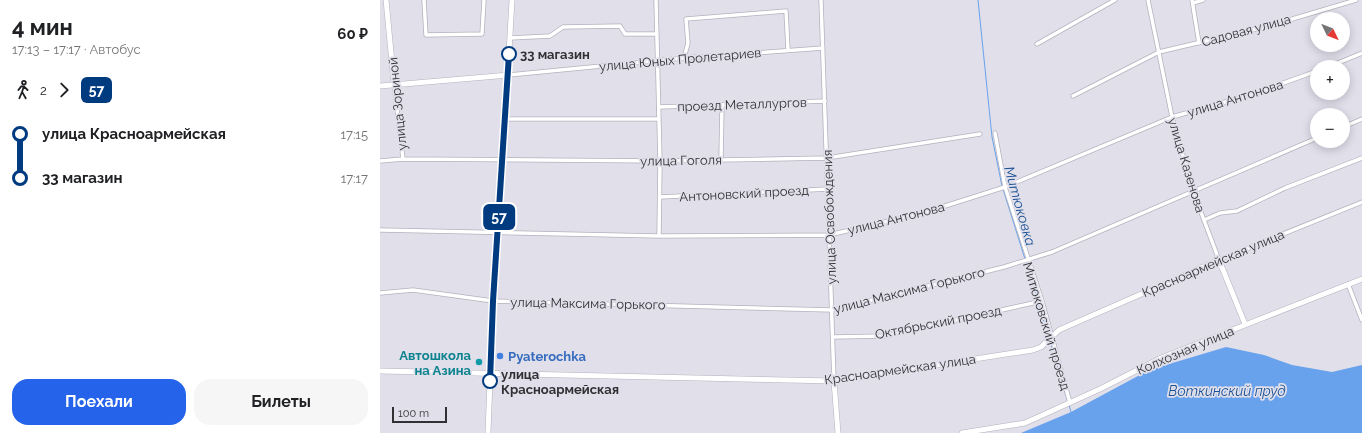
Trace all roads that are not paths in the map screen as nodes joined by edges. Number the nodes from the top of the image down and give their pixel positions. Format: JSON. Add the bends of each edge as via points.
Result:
{"nodes":[{"id":1,"x":386,"y":0,"type":"edge"},
{"id":2,"x":424,"y":0,"type":"edge"},
{"id":3,"x":484,"y":0,"type":"edge"},
{"id":4,"x":512,"y":0,"type":"edge"},
{"id":5,"x":656,"y":0,"type":"edge"},
{"id":6,"x":821,"y":0,"type":"edge"},
{"id":7,"x":1115,"y":0,"type":"edge"},
{"id":8,"x":1148,"y":0,"type":"edge"},
{"id":9,"x":1203,"y":0,"type":"edge"},
{"id":10,"x":1356,"y":0,"type":"edge"},
{"id":11,"x":1192,"y":1,"type":"edge"},
{"id":12,"x":657,"y":34,"type":"junction"},
{"id":13,"x":510,"y":38,"type":"junction"},
{"id":14,"x":1199,"y":43,"type":"junction"},
{"id":15,"x":1037,"y":44,"type":"dead end"},
{"id":16,"x":823,"y":48,"type":"junction"},
{"id":17,"x":788,"y":50,"type":"junction"},
{"id":18,"x":1159,"y":52,"type":"junction"},
{"id":19,"x":1362,"y":53,"type":"edge"},
{"id":20,"x":684,"y":58,"type":"junction"},
{"id":21,"x":658,"y":60,"type":"junction"},
{"id":22,"x":1345,"y":60,"type":"edge"},
{"id":23,"x":1310,"y":74,"type":"edge"},
{"id":24,"x":509,"y":75,"type":"junction"},
{"id":25,"x":394,"y":84,"type":"junction"},
{"id":26,"x":380,"y":86,"type":"edge"},
{"id":27,"x":1073,"y":96,"type":"dead end"},
{"id":28,"x":825,"y":101,"type":"junction"},
{"id":29,"x":722,"y":105,"type":"junction"},
{"id":30,"x":659,"y":107,"type":"junction"},
{"id":31,"x":1172,"y":117,"type":"junction"},
{"id":32,"x":505,"y":119,"type":"junction"},
{"id":33,"x":659,"y":119,"type":"junction"},
{"id":34,"x":1362,"y":120,"type":"edge"},
{"id":35,"x":1350,"y":124,"type":"edge"},
{"id":36,"x":995,"y":133,"type":"dead end"},
{"id":37,"x":980,"y":134,"type":"dead end"},
{"id":38,"x":1310,"y":141,"type":"edge"},
{"id":39,"x":827,"y":158,"type":"junction"},
{"id":40,"x":1362,"y":158,"type":"edge"},
{"id":41,"x":403,"y":159,"type":"junction"},
{"id":42,"x":504,"y":160,"type":"junction"},
{"id":43,"x":721,"y":160,"type":"junction"},
{"id":44,"x":380,"y":161,"type":"edge"},
{"id":45,"x":660,"y":161,"type":"junction"},
{"id":46,"x":1005,"y":187,"type":"junction"},
{"id":47,"x":828,"y":189,"type":"junction"},
{"id":48,"x":1193,"y":191,"type":"junction"},
{"id":49,"x":660,"y":197,"type":"junction"},
{"id":50,"x":1362,"y":202,"type":"edge"},
{"id":51,"x":1204,"y":220,"type":"junction"},
{"id":52,"x":380,"y":230,"type":"edge"},
{"id":53,"x":498,"y":234,"type":"junction"},
{"id":54,"x":830,"y":235,"type":"junction"},
{"id":55,"x":659,"y":236,"type":"junction"},
{"id":56,"x":1026,"y":260,"type":"junction"},
{"id":57,"x":1219,"y":260,"type":"junction"},
{"id":58,"x":1362,"y":279,"type":"edge"},
{"id":59,"x":1348,"y":284,"type":"junction"},
{"id":60,"x":380,"y":293,"type":"edge"},
{"id":61,"x":493,"y":301,"type":"junction"},
{"id":62,"x":1042,"y":301,"type":"junction"},
{"id":63,"x":832,"y":310,"type":"junction"},
{"id":64,"x":1362,"y":320,"type":"edge"},
{"id":65,"x":1245,"y":324,"type":"junction"},
{"id":66,"x":1050,"y":336,"type":"junction"},
{"id":67,"x":833,"y":337,"type":"junction"},
{"id":68,"x":380,"y":371,"type":"edge"},
{"id":69,"x":490,"y":372,"type":"junction"},
{"id":70,"x":834,"y":381,"type":"junction"},
{"id":71,"x":1070,"y":403,"type":"junction"},
{"id":72,"x":488,"y":433,"type":"edge"},
{"id":73,"x":838,"y":433,"type":"edge"},
{"id":74,"x":962,"y":433,"type":"edge"}],
"edges":[{"from":1,"to":25,"type":"street","name":"улица Зориной"},
{"from":2,"to":3,"type":"street","via":[[426,35],[482,34]]},
{"from":4,"to":13,"type":"street"},
{"from":5,"to":12,"type":"street"},
{"from":6,"to":16,"type":"street","name":"улица Освобождения"},
{"from":7,"to":15,"type":"street"},
{"from":8,"to":18,"type":"street","name":"улица Казенова"},
{"from":9,"to":11,"type":"street"},
{"from":10,"to":14,"type":"street","name":"Садовая улица","via":[[1269,26]]},
{"from":11,"to":14,"type":"street"},
{"from":12,"to":13,"type":"street","via":[[625,34],[620,26],[563,27],[550,36]]},
{"from":12,"to":21,"type":"street"},
{"from":13,"to":24,"type":"street"},
{"from":14,"to":18,"type":"street","name":"Садовая улица"},
{"from":16,"to":17,"type":"street","name":"улица Юных Пролетариев"},
{"from":16,"to":28,"type":"street","name":"улица Освобождения"},
{"from":17,"to":20,"type":"street","name":"улица Юных Пролетариев"},
{"from":17,"to":20,"type":"street","via":[[786,11],[686,19],[688,42]]},
{"from":18,"to":27,"type":"street","name":"Садовая улица"},
{"from":18,"to":31,"type":"street","name":"улица Казенова"},
{"from":19,"to":22,"type":"street"},
{"from":20,"to":21,"type":"street","name":"улица Юных Пролетариев"},
{"from":21,"to":24,"type":"street","name":"улица Юных Пролетариев"},
{"from":21,"to":30,"type":"street"},
{"from":23,"to":31,"type":"street","name":"улица Антонова","via":[[1250,95]]},
{"from":24,"to":25,"type":"street","name":"улица Юных Пролетариев"},
{"from":24,"to":32,"type":"street"},
{"from":25,"to":26,"type":"street","name":"улица Юных Пролетариев"},
{"from":25,"to":41,"type":"street","name":"улица Зориной"},
{"from":28,"to":29,"type":"street","name":"проезд Металлургов"},
{"from":28,"to":39,"type":"street","name":"улица Освобождения"},
{"from":29,"to":30,"type":"street","name":"проезд Металлургов"},
{"from":29,"to":43,"type":"street"},
{"from":30,"to":33,"type":"street"},
{"from":31,"to":46,"type":"street","name":"улица Антонова"},
{"from":31,"to":48,"type":"street","name":"улица Казенова"},
{"from":32,"to":33,"type":"street"},
{"from":32,"to":42,"type":"street"},
{"from":33,"to":45,"type":"street"},
{"from":34,"to":35,"type":"street"},
{"from":36,"to":46,"type":"street","name":"Митюковский проезд"},
{"from":37,"to":39,"type":"street","name":"улица Гоголя"},
{"from":38,"to":48,"type":"street","name":"улица Максима Горького"},
{"from":39,"to":43,"type":"street","name":"улица Гоголя"},
{"from":39,"to":47,"type":"street","name":"улица Освобождения"},
{"from":40,"to":51,"type":"street","via":[[1285,188],[1237,211],[1220,213]]},
{"from":41,"to":42,"type":"street","name":"улица Гоголя"},
{"from":41,"to":44,"type":"street","name":"улица Гоголя"},
{"from":42,"to":45,"type":"street","name":"улица Гоголя"},
{"from":42,"to":53,"type":"street"},
{"from":43,"to":45,"type":"street","name":"улица Гоголя"},
{"from":45,"to":49,"type":"street"},
{"from":46,"to":54,"type":"street","name":"улица Антонова","via":[[923,213]]},
{"from":46,"to":56,"type":"street","name":"Митюковский проезд"},
{"from":47,"to":49,"type":"street","name":"Антоновский проезд"},
{"from":47,"to":54,"type":"street","name":"улица Освобождения"},
{"from":48,"to":51,"type":"street","name":"улица Казенова"},
{"from":48,"to":56,"type":"street","name":"улица Максима Горького","via":[[1052,252]]},
{"from":49,"to":55,"type":"street"},
{"from":50,"to":57,"type":"street","name":"Красноармейская улица"},
{"from":51,"to":57,"type":"street","name":"улица Казенова"},
{"from":52,"to":53,"type":"street","name":"улица Антонова"},
{"from":53,"to":55,"type":"street","name":"улица Антонова"},
{"from":53,"to":61,"type":"street"},
{"from":54,"to":55,"type":"street","name":"улица Антонова"},
{"from":54,"to":63,"type":"street","name":"улица Освобождения"},
{"from":56,"to":62,"type":"street","name":"Митюковский проезд"},
{"from":56,"to":63,"type":"street","name":"улица Максима Горького"},
{"from":57,"to":65,"type":"street","name":"улица Казенова"},
{"from":57,"to":66,"type":"street","name":"Красноармейская улица"},
{"from":58,"to":59,"type":"street","name":"Колхозная улица"},
{"from":59,"to":64,"type":"street"},
{"from":59,"to":65,"type":"street","name":"Колхозная улица"},
{"from":60,"to":61,"type":"street","name":"улица Максима Горького","via":[[413,290]]},
{"from":61,"to":63,"type":"street","name":"улица Максима Горького"},
{"from":61,"to":69,"type":"street"},
{"from":62,"to":66,"type":"street","name":"Митюковский проезд"},
{"from":62,"to":67,"type":"street","name":"Октябрьский проезд","via":[[885,336]]},
{"from":63,"to":67,"type":"street","name":"улица Освобождения"},
{"from":65,"to":71,"type":"street","name":"Колхозная улица","via":[[1160,358]]},
{"from":66,"to":70,"type":"street","name":"Красноармейская улица","via":[[1046,343],[1033,350]]},
{"from":66,"to":71,"type":"street","name":"Митюковский проезд"},
{"from":67,"to":70,"type":"street","name":"улица Освобождения"},
{"from":68,"to":69,"type":"street","name":"Красноармейская улица"},
{"from":69,"to":70,"type":"street","name":"Красноармейская улица"},
{"from":69,"to":72,"type":"street"},
{"from":70,"to":73,"type":"street","name":"улица Освобождения"},
{"from":71,"to":74,"type":"street","name":"Колхозная улица","via":[[1025,423]]}]}
